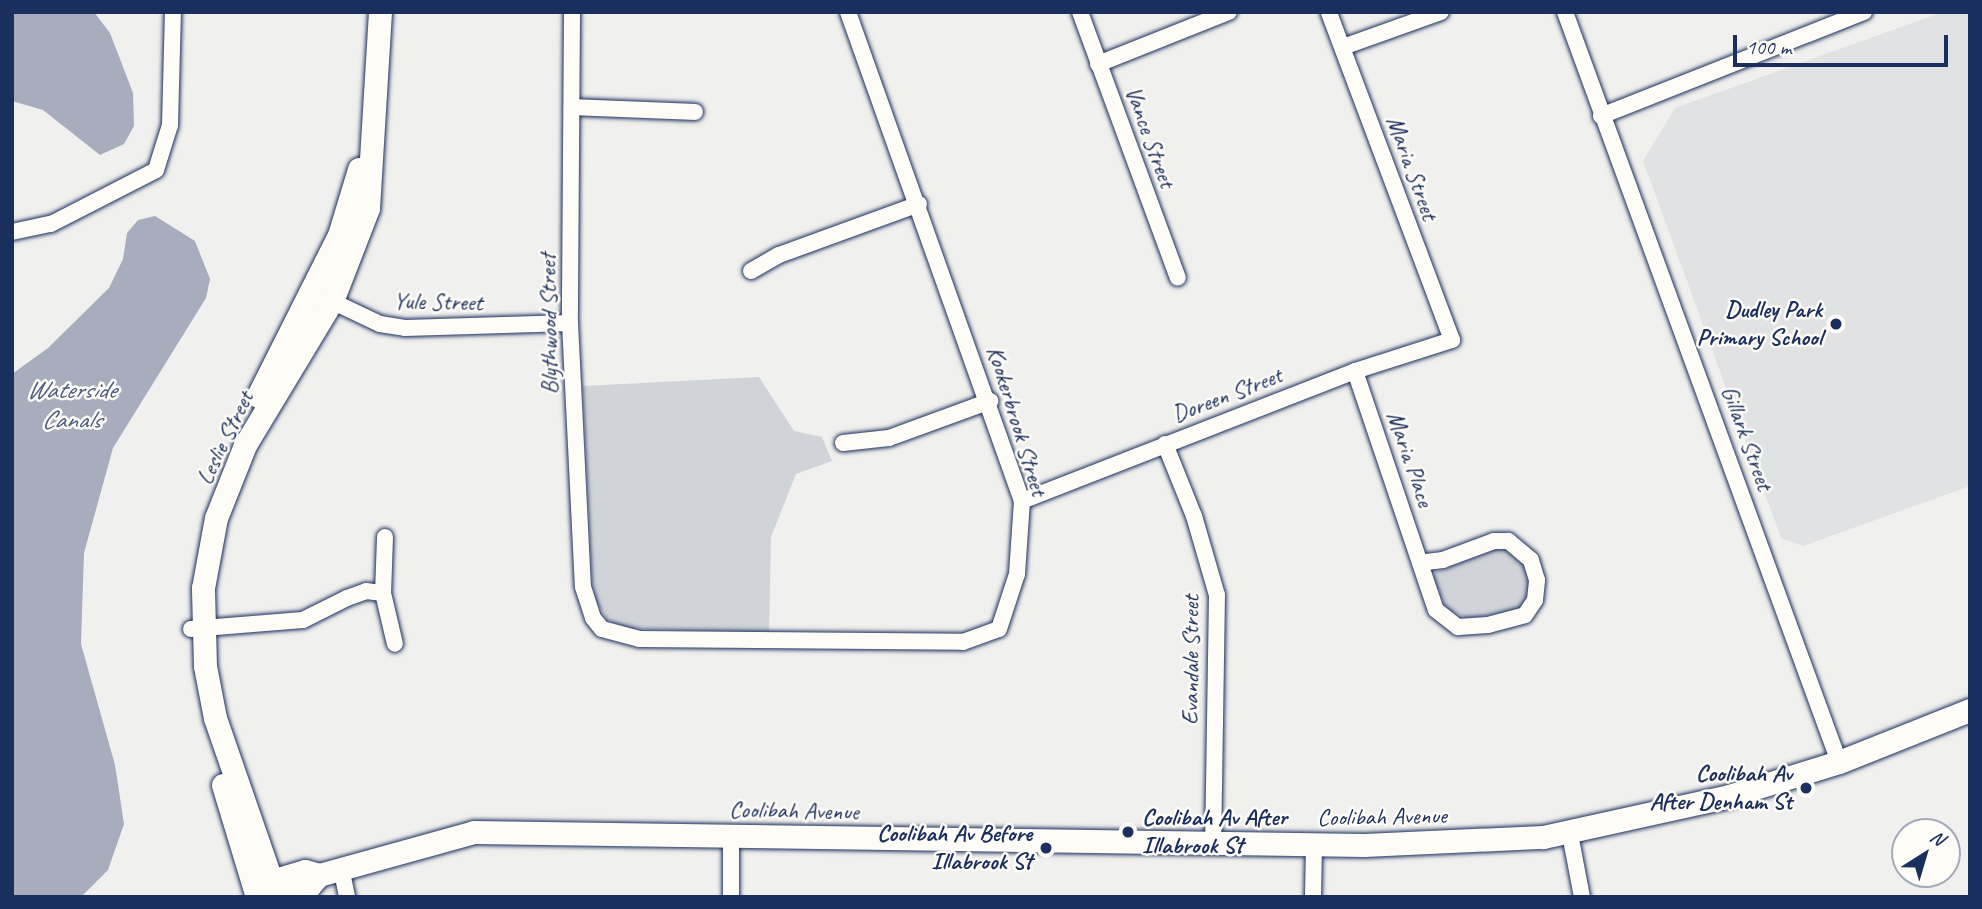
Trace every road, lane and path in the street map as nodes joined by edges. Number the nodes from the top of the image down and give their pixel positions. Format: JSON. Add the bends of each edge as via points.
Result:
{"nodes":[{"id":1,"x":173,"y":12,"type":"edge"},
{"id":2,"x":365,"y":12,"type":"edge"},
{"id":3,"x":380,"y":12,"type":"edge"},
{"id":4,"x":572,"y":12,"type":"edge"},
{"id":5,"x":848,"y":12,"type":"edge"},
{"id":6,"x":1080,"y":12,"type":"edge"},
{"id":7,"x":1229,"y":12,"type":"edge"},
{"id":8,"x":1329,"y":12,"type":"edge"},
{"id":9,"x":1441,"y":12,"type":"edge"},
{"id":10,"x":1565,"y":12,"type":"edge"},
{"id":11,"x":1864,"y":12,"type":"edge"},
{"id":12,"x":1816,"y":20,"type":"edge"},
{"id":13,"x":1343,"y":47,"type":"junction"},
{"id":14,"x":1098,"y":64,"type":"junction"},
{"id":15,"x":572,"y":107,"type":"junction"},
{"id":16,"x":695,"y":112,"type":"dead end"},
{"id":17,"x":1601,"y":116,"type":"junction"},
{"id":18,"x":919,"y":205,"type":"junction"},
{"id":19,"x":12,"y":232,"type":"edge"},
{"id":20,"x":751,"y":271,"type":"dead end"},
{"id":21,"x":1178,"y":278,"type":"dead end"},
{"id":22,"x":322,"y":297,"type":"junction"},
{"id":23,"x":570,"y":323,"type":"junction"},
{"id":24,"x":1452,"y":340,"type":"joint"},
{"id":25,"x":1355,"y":371,"type":"junction"},
{"id":26,"x":990,"y":401,"type":"junction"},
{"id":27,"x":844,"y":443,"type":"dead end"},
{"id":28,"x":1165,"y":444,"type":"junction"},
{"id":29,"x":1022,"y":501,"type":"junction"},
{"id":30,"x":385,"y":537,"type":"dead end"},
{"id":31,"x":1420,"y":563,"type":"junction"},
{"id":32,"x":383,"y":593,"type":"junction"},
{"id":33,"x":196,"y":629,"type":"junction"},
{"id":34,"x":602,"y":629,"type":"joint"},
{"id":35,"x":395,"y":644,"type":"dead end"},
{"id":36,"x":1970,"y":710,"type":"edge"},
{"id":37,"x":1839,"y":762,"type":"junction"},
{"id":38,"x":1570,"y":834,"type":"junction"},
{"id":39,"x":731,"y":837,"type":"junction"},
{"id":40,"x":1213,"y":843,"type":"junction"},
{"id":41,"x":1314,"y":845,"type":"junction"},
{"id":42,"x":341,"y":868,"type":"junction"},
{"id":43,"x":268,"y":892,"type":"edge"},
{"id":44,"x":347,"y":897,"type":"edge"},
{"id":45,"x":731,"y":897,"type":"edge"},
{"id":46,"x":1313,"y":897,"type":"edge"},
{"id":47,"x":1582,"y":897,"type":"edge"}],
"edges":[{"from":1,"to":19,"type":"street","via":[[170,125],[156,170],[51,224]]},
{"from":2,"to":22,"type":"street","name":"Leslie Street","via":[[363,142],[356,187]]},
{"from":3,"to":22,"type":"street","name":"Leslie Street","via":[[368,208]]},
{"from":4,"to":15,"type":"street","name":"Blythwood Street"},
{"from":5,"to":18,"type":"street","name":"Kookerbrook Street"},
{"from":6,"to":14,"type":"street","name":"Vance Street"},
{"from":7,"to":14,"type":"street"},
{"from":8,"to":13,"type":"street","name":"Maria Street"},
{"from":9,"to":13,"type":"street"},
{"from":10,"to":17,"type":"street","name":"Gillark Street"},
{"from":11,"to":12,"type":"street"},
{"from":12,"to":17,"type":"street"},
{"from":13,"to":24,"type":"street","name":"Maria Street"},
{"from":14,"to":21,"type":"street","name":"Vance Street"},
{"from":15,"to":16,"type":"street"},
{"from":15,"to":23,"type":"street","name":"Blythwood Street"},
{"from":17,"to":37,"type":"street","name":"Gillark Street","via":[[1739,480]]},
{"from":18,"to":20,"type":"street","via":[[779,255]]},
{"from":18,"to":26,"type":"street","name":"Kookerbrook Street"},
{"from":22,"to":23,"type":"street","name":"Yule Street","via":[[380,324],[405,328]]},
{"from":22,"to":33,"type":"street","name":"Leslie Street","via":[[245,445],[216,518]]},
{"from":23,"to":34,"type":"street","name":"Blythwood Street","via":[[583,587],[587,605]]},
{"from":24,"to":25,"type":"street","name":"Doreen Street"},
{"from":25,"to":28,"type":"street","name":"Doreen Street"},
{"from":25,"to":31,"type":"street","name":"Maria Place"},
{"from":26,"to":27,"type":"street","via":[[889,438]]},
{"from":26,"to":29,"type":"street","name":"Kookerbrook Street"},
{"from":28,"to":29,"type":"street","name":"Doreen Street"},
{"from":28,"to":40,"type":"street","name":"Evandale Street","via":[[1194,516],[1217,594]]},
{"from":29,"to":34,"type":"street","name":"Kookerbrook Street","via":[[1017,574],[999,629],[963,642],[639,639]]},
{"from":30,"to":32,"type":"street"},
{"from":31,"to":31,"type":"street","name":"Maria Place","via":[[1436,610],[1458,626],[1525,615],[1535,600],[1537,580],[1531,560],[1507,541]]},
{"from":32,"to":33,"type":"street","via":[[347,597],[303,620]]},
{"from":32,"to":35,"type":"street"},
{"from":33,"to":43,"type":"street","name":"Leslie Street","via":[[215,718]]},
{"from":36,"to":37,"type":"street","name":"Coolibah Avenue"},
{"from":37,"to":38,"type":"street","name":"Coolibah Avenue","via":[[1682,809]]},
{"from":38,"to":41,"type":"street","name":"Coolibah Avenue"},
{"from":38,"to":47,"type":"street"},
{"from":39,"to":40,"type":"street","name":"Coolibah Avenue"},
{"from":39,"to":42,"type":"street","name":"Coolibah Avenue","via":[[474,832]]},
{"from":39,"to":45,"type":"street"},
{"from":40,"to":41,"type":"street","name":"Coolibah Avenue"},
{"from":41,"to":46,"type":"street"},
{"from":42,"to":43,"type":"street","name":"Coolibah Avenue","via":[[319,875],[309,886]]},
{"from":42,"to":44,"type":"street"}]}
